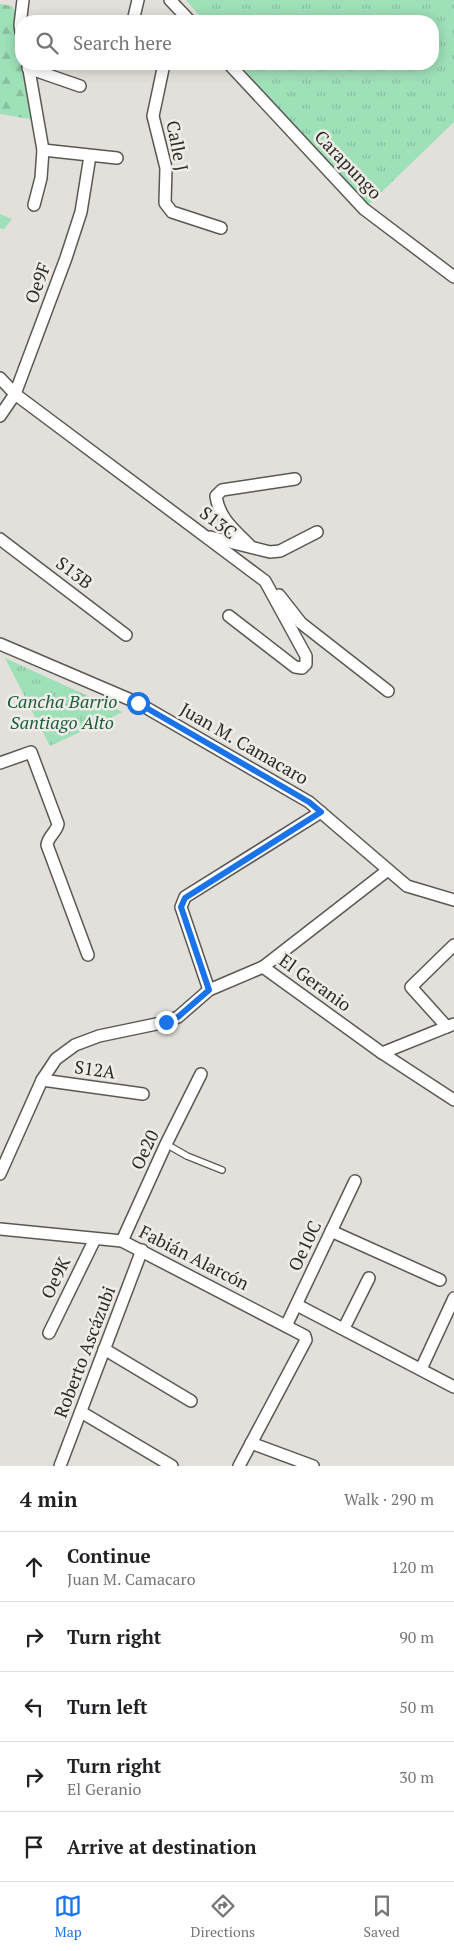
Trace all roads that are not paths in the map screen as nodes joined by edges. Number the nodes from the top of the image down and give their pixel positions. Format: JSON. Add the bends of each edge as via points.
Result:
{"nodes":[{"id":1,"x":23,"y":0,"type":"edge"},
{"id":2,"x":138,"y":0,"type":"edge"},
{"id":3,"x":170,"y":0,"type":"edge"},
{"id":4,"x":21,"y":15,"type":"edge"},
{"id":5,"x":134,"y":15,"type":"edge"},
{"id":6,"x":178,"y":15,"type":"edge"},
{"id":7,"x":29,"y":70,"type":"edge"},
{"id":8,"x":38,"y":70,"type":"edge"},
{"id":9,"x":163,"y":70,"type":"edge"},
{"id":10,"x":235,"y":70,"type":"edge"},
{"id":11,"x":80,"y":86,"type":"dead end"},
{"id":12,"x":43,"y":150,"type":"junction"},
{"id":13,"x":90,"y":156,"type":"junction"},
{"id":14,"x":118,"y":158,"type":"dead end"},
{"id":15,"x":34,"y":205,"type":"dead end"},
{"id":16,"x":221,"y":228,"type":"dead end"},
{"id":17,"x":454,"y":276,"type":"edge"},
{"id":18,"x":0,"y":378,"type":"edge"},
{"id":19,"x":15,"y":394,"type":"junction"},
{"id":20,"x":0,"y":416,"type":"edge"},
{"id":21,"x":295,"y":479,"type":"dead end"},
{"id":22,"x":317,"y":532,"type":"dead end"},
{"id":23,"x":204,"y":535,"type":"junction"},
{"id":24,"x":0,"y":539,"type":"edge"},
{"id":25,"x":251,"y":547,"type":"junction"},
{"id":26,"x":265,"y":581,"type":"junction"},
{"id":27,"x":229,"y":616,"type":"dead end"},
{"id":28,"x":126,"y":635,"type":"dead end"},
{"id":29,"x":0,"y":644,"type":"edge"},
{"id":30,"x":388,"y":691,"type":"dead end"},
{"id":31,"x":0,"y":763,"type":"edge"},
{"id":32,"x":321,"y":812,"type":"junction"},
{"id":33,"x":388,"y":870,"type":"junction"},
{"id":34,"x":454,"y":900,"type":"edge"},
{"id":35,"x":454,"y":945,"type":"edge"},
{"id":36,"x":88,"y":955,"type":"dead end"},
{"id":37,"x":263,"y":967,"type":"junction"},
{"id":38,"x":209,"y":990,"type":"junction"},
{"id":39,"x":450,"y":1026,"type":"edge"},
{"id":40,"x":382,"y":1053,"type":"junction"},
{"id":41,"x":201,"y":1074,"type":"dead end"},
{"id":42,"x":42,"y":1080,"type":"junction"},
{"id":43,"x":143,"y":1094,"type":"dead end"},
{"id":44,"x":454,"y":1100,"type":"edge"},
{"id":45,"x":166,"y":1144,"type":"junction"},
{"id":46,"x":3,"y":1158,"type":"edge"},
{"id":47,"x":222,"y":1170,"type":"dead end"},
{"id":48,"x":0,"y":1174,"type":"edge"},
{"id":49,"x":356,"y":1181,"type":"dead end"},
{"id":50,"x":0,"y":1229,"type":"edge"},
{"id":51,"x":331,"y":1231,"type":"junction"},
{"id":52,"x":95,"y":1239,"type":"junction"},
{"id":53,"x":122,"y":1242,"type":"junction"},
{"id":54,"x":142,"y":1250,"type":"junction"},
{"id":55,"x":369,"y":1278,"type":"dead end"},
{"id":56,"x":440,"y":1280,"type":"dead end"},
{"id":57,"x":454,"y":1298,"type":"edge"},
{"id":58,"x":297,"y":1305,"type":"junction"},
{"id":59,"x":286,"y":1326,"type":"junction"},
{"id":60,"x":344,"y":1328,"type":"junction"},
{"id":61,"x":49,"y":1333,"type":"dead end"},
{"id":62,"x":104,"y":1349,"type":"junction"},
{"id":63,"x":421,"y":1369,"type":"junction"},
{"id":64,"x":454,"y":1387,"type":"edge"},
{"id":65,"x":191,"y":1401,"type":"dead end"},
{"id":66,"x":81,"y":1412,"type":"junction"},
{"id":67,"x":251,"y":1443,"type":"junction"},
{"id":68,"x":60,"y":1466,"type":"edge"},
{"id":69,"x":172,"y":1466,"type":"edge"},
{"id":70,"x":239,"y":1466,"type":"edge"},
{"id":71,"x":312,"y":1466,"type":"edge"}],
"edges":[{"from":1,"to":4,"type":"street"},
{"from":2,"to":5,"type":"street"},
{"from":3,"to":6,"type":"street"},
{"from":7,"to":12,"type":"street"},
{"from":8,"to":11,"type":"street"},
{"from":9,"to":16,"type":"street","name":"Calle J","via":[[153,116],[166,168],[165,203],[172,212]]},
{"from":10,"to":17,"type":"street","name":"Carapungo","via":[[364,209]]},
{"from":12,"to":13,"type":"street"},
{"from":12,"to":15,"type":"street","via":[[41,178]]},
{"from":13,"to":14,"type":"street"},
{"from":13,"to":19,"type":"street","name":"Oe9F","via":[[81,212]]},
{"from":18,"to":19,"type":"street","name":"S13C"},
{"from":19,"to":20,"type":"street","name":"Oe9F"},
{"from":19,"to":23,"type":"street","name":"S13C"},
{"from":21,"to":25,"type":"street","via":[[222,490],[216,496],[225,520]]},
{"from":22,"to":25,"type":"street","via":[[280,551]]},
{"from":23,"to":25,"type":"street"},
{"from":23,"to":26,"type":"street","name":"S13C"},
{"from":24,"to":28,"type":"street","name":"S13B"},
{"from":26,"to":27,"type":"street","name":"S13C","via":[[306,656],[306,664],[302,668],[295,667]]},
{"from":26,"to":30,"type":"street","via":[[301,622]]},
{"from":29,"to":32,"type":"street","name":"Juan M. Camacaro","via":[[138,703]]},
{"from":31,"to":36,"type":"street","via":[[31,752],[58,824],[47,846]]},
{"from":32,"to":33,"type":"street","name":"Juan M. Camacaro"},
{"from":32,"to":38,"type":"street","via":[[182,902]]},
{"from":33,"to":34,"type":"street","name":"Juan M. Camacaro","via":[[414,889]]},
{"from":33,"to":37,"type":"street"},
{"from":35,"to":39,"type":"street","via":[[411,987]]},
{"from":37,"to":38,"type":"street","name":"El Geranio"},
{"from":37,"to":40,"type":"street","name":"El Geranio"},
{"from":38,"to":42,"type":"street","name":"El Geranio","via":[[178,1017],[166,1022],[99,1036],[75,1045],[56,1059]]},
{"from":39,"to":40,"type":"street"},
{"from":40,"to":44,"type":"street","name":"El Geranio"},
{"from":41,"to":45,"type":"street","name":"Oe20"},
{"from":42,"to":43,"type":"street","name":"S12A"},
{"from":42,"to":46,"type":"street","name":"El Geranio"},
{"from":45,"to":47,"type":"lane"},
{"from":45,"to":53,"type":"street","name":"Oe20"},
{"from":46,"to":48,"type":"street","name":"El Geranio"},
{"from":49,"to":51,"type":"street","name":"Oe10C"},
{"from":50,"to":52,"type":"street","name":"Fabián Alarcón"},
{"from":51,"to":56,"type":"street"},
{"from":51,"to":58,"type":"street","name":"Oe10C"},
{"from":52,"to":53,"type":"street","name":"Fabián Alarcón"},
{"from":52,"to":61,"type":"street","name":"Oe9K"},
{"from":53,"to":54,"type":"street","name":"Fabián Alarcón"},
{"from":54,"to":59,"type":"street","name":"Fabián Alarcón"},
{"from":54,"to":62,"type":"street","name":"Roberto Ascázubi"},
{"from":55,"to":60,"type":"street"},
{"from":57,"to":63,"type":"street"},
{"from":58,"to":59,"type":"street","name":"Oe10C"},
{"from":58,"to":60,"type":"street"},
{"from":59,"to":67,"type":"street","name":"Fabián Alarcón","via":[[305,1336],[306,1340]]},
{"from":60,"to":63,"type":"street"},
{"from":62,"to":65,"type":"street"},
{"from":62,"to":66,"type":"street","name":"Roberto Ascázubi"},
{"from":63,"to":64,"type":"street"},
{"from":66,"to":68,"type":"street","name":"Roberto Ascázubi"},
{"from":66,"to":69,"type":"street"},
{"from":67,"to":70,"type":"street"},
{"from":67,"to":71,"type":"street"}]}
